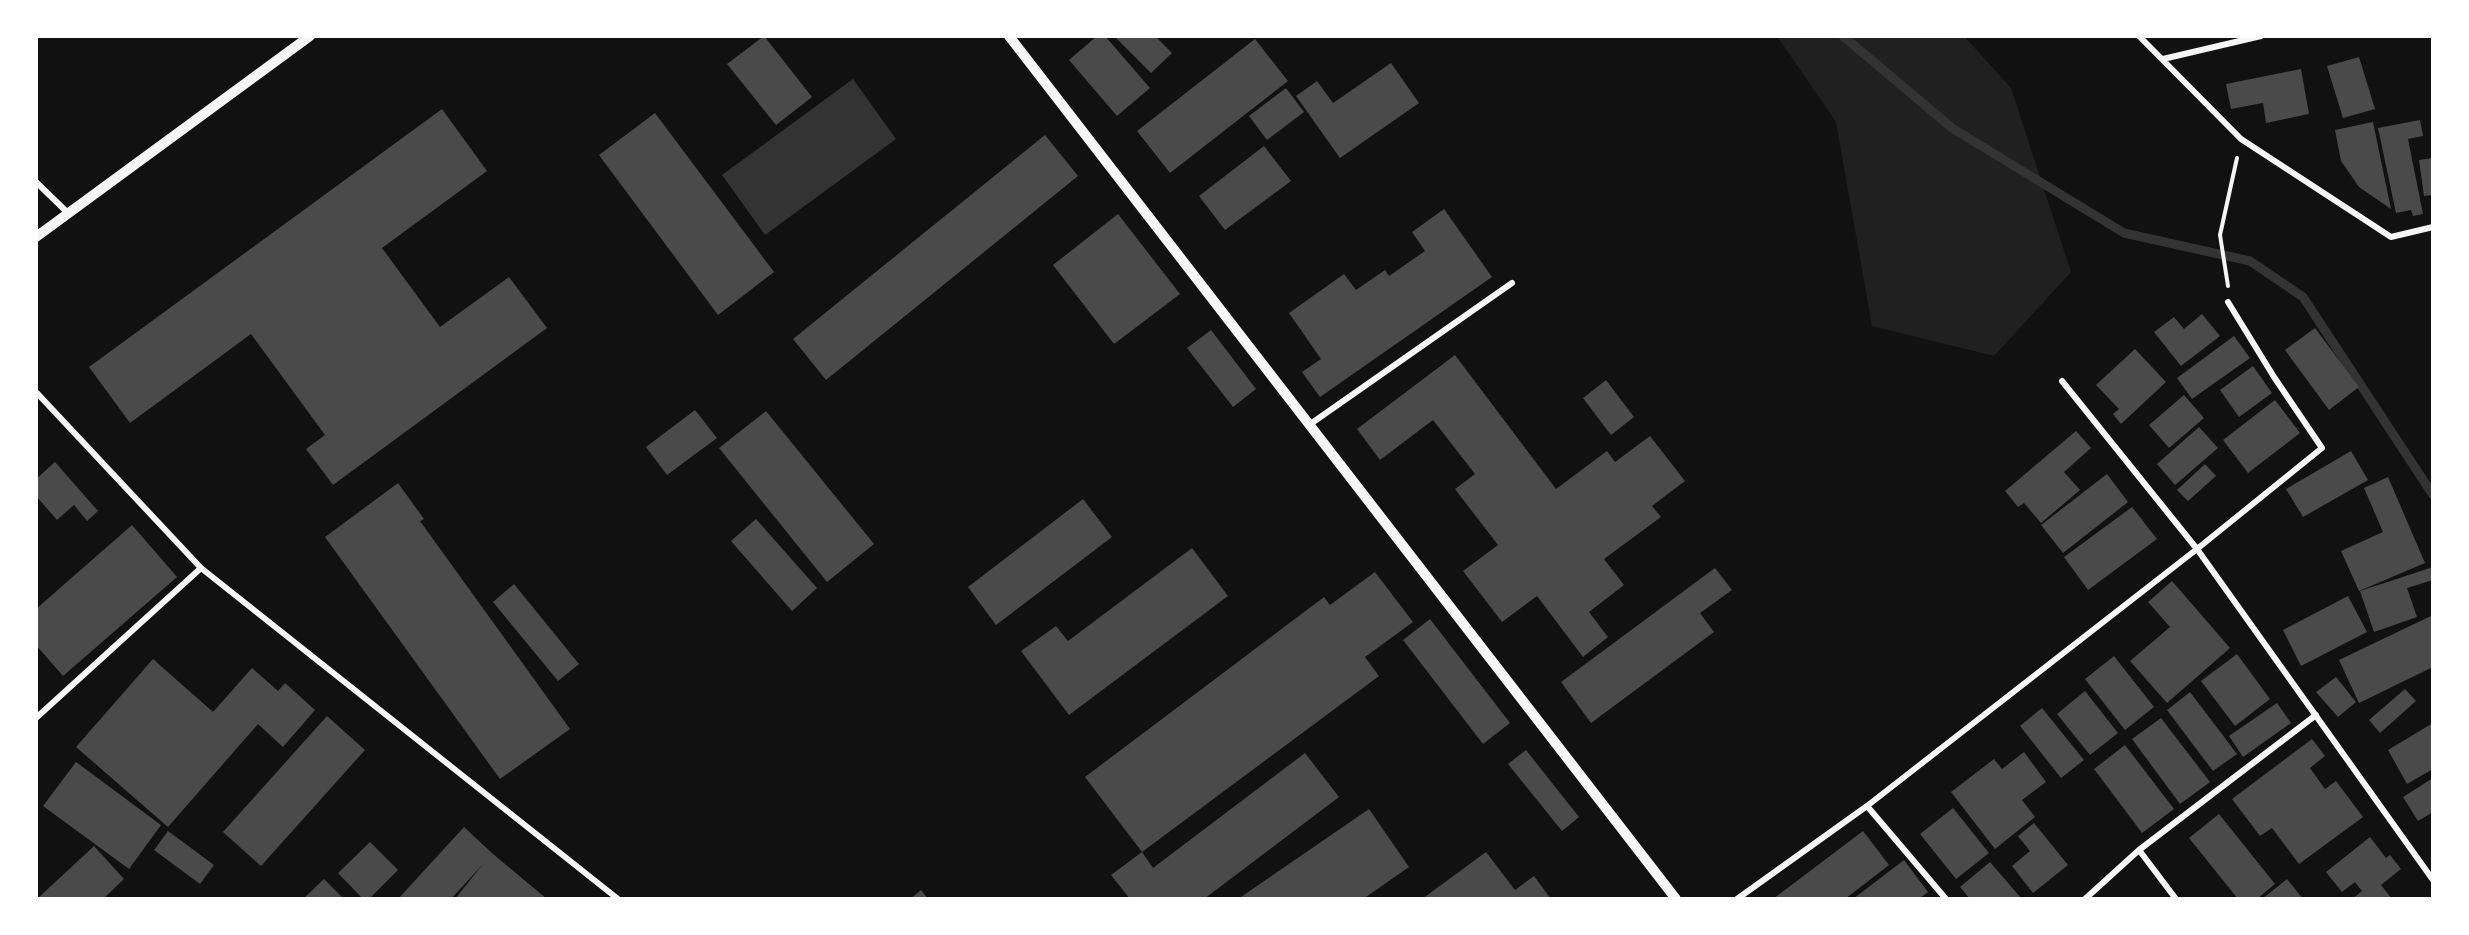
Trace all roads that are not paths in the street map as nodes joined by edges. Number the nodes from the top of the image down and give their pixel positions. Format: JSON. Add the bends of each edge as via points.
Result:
{"nodes":[{"id":1,"x":310,"y":36,"type":"edge"},
{"id":2,"x":1009,"y":36,"type":"edge"},
{"id":3,"x":2139,"y":36,"type":"edge"},
{"id":4,"x":2261,"y":36,"type":"edge"},
{"id":5,"x":2163,"y":59,"type":"junction"},
{"id":6,"x":36,"y":183,"type":"edge"},
{"id":7,"x":68,"y":213,"type":"junction"},
{"id":8,"x":2433,"y":228,"type":"edge"},
{"id":9,"x":36,"y":237,"type":"edge"},
{"id":10,"x":1512,"y":283,"type":"dead end"},
{"id":11,"x":2228,"y":302,"type":"dead end"},
{"id":12,"x":2062,"y":381,"type":"dead end"},
{"id":13,"x":36,"y":392,"type":"edge"},
{"id":14,"x":1309,"y":425,"type":"junction"},
{"id":15,"x":2198,"y":549,"type":"junction"},
{"id":16,"x":201,"y":568,"type":"junction"},
{"id":17,"x":2316,"y":716,"type":"junction"},
{"id":18,"x":36,"y":718,"type":"edge"},
{"id":19,"x":1867,"y":806,"type":"junction"},
{"id":20,"x":2139,"y":850,"type":"junction"},
{"id":21,"x":2433,"y":880,"type":"edge"},
{"id":22,"x":618,"y":899,"type":"edge"},
{"id":23,"x":1676,"y":899,"type":"edge"},
{"id":24,"x":1737,"y":899,"type":"edge"},
{"id":25,"x":1946,"y":899,"type":"edge"},
{"id":26,"x":2085,"y":899,"type":"edge"},
{"id":27,"x":2176,"y":899,"type":"edge"}],
"edges":[{"from":1,"to":7,"type":"street"},
{"from":2,"to":14,"type":"street"},
{"from":3,"to":5,"type":"street"},
{"from":4,"to":5,"type":"street"},
{"from":5,"to":8,"type":"street","via":[[2241,139],[2391,237]]},
{"from":6,"to":7,"type":"street"},
{"from":7,"to":9,"type":"street"},
{"from":10,"to":14,"type":"street"},
{"from":11,"to":15,"type":"street","via":[[2322,448]]},
{"from":12,"to":15,"type":"street"},
{"from":13,"to":16,"type":"street"},
{"from":14,"to":23,"type":"street"},
{"from":15,"to":17,"type":"street"},
{"from":15,"to":19,"type":"street"},
{"from":16,"to":18,"type":"street"},
{"from":16,"to":22,"type":"street"},
{"from":17,"to":20,"type":"street"},
{"from":17,"to":21,"type":"street"},
{"from":19,"to":24,"type":"street"},
{"from":19,"to":25,"type":"street"},
{"from":20,"to":26,"type":"street"},
{"from":20,"to":27,"type":"street"}]}
